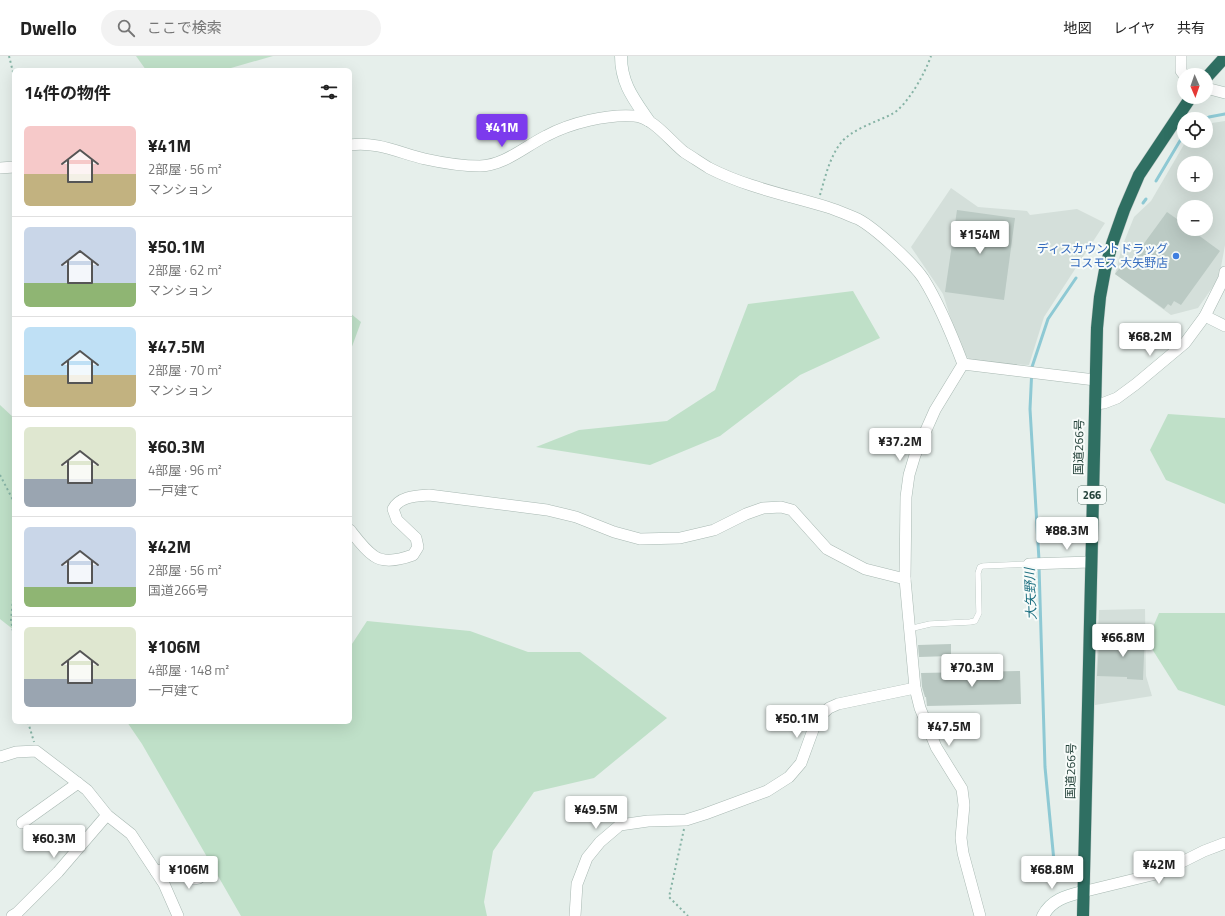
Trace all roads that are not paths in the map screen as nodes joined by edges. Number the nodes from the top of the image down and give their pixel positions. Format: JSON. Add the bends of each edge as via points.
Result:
{"nodes":[{"id":1,"x":621,"y":56,"type":"edge"},
{"id":2,"x":1181,"y":56,"type":"edge"},
{"id":3,"x":1225,"y":57,"type":"edge"},
{"id":4,"x":1180,"y":68,"type":"edge"},
{"id":5,"x":1213,"y":70,"type":"edge"},
{"id":6,"x":1213,"y":90,"type":"edge"},
{"id":7,"x":1225,"y":93,"type":"edge"},
{"id":8,"x":1186,"y":104,"type":"edge"},
{"id":9,"x":648,"y":120,"type":"junction"},
{"id":10,"x":352,"y":145,"type":"edge"},
{"id":11,"x":12,"y":167,"type":"edge"},
{"id":12,"x":0,"y":168,"type":"edge"},
{"id":13,"x":1225,"y":272,"type":"edge"},
{"id":14,"x":1205,"y":316,"type":"junction"},
{"id":15,"x":1225,"y":326,"type":"edge"},
{"id":16,"x":963,"y":364,"type":"junction"},
{"id":17,"x":1095,"y":380,"type":"junction"},
{"id":18,"x":1094,"y":404,"type":"junction"},
{"id":19,"x":352,"y":532,"type":"edge"},
{"id":20,"x":1090,"y":562,"type":"junction"},
{"id":21,"x":1029,"y":564,"type":"joint"},
{"id":22,"x":905,"y":579,"type":"junction"},
{"id":23,"x":909,"y":629,"type":"junction"},
{"id":24,"x":915,"y":688,"type":"junction"},
{"id":25,"x":0,"y":756,"type":"edge"},
{"id":26,"x":78,"y":783,"type":"junction"},
{"id":27,"x":107,"y":814,"type":"junction"},
{"id":28,"x":22,"y":823,"type":"dead end"},
{"id":29,"x":1225,"y":843,"type":"edge"},
{"id":30,"x":210,"y":869,"type":"dead end"},
{"id":31,"x":156,"y":872,"type":"junction"},
{"id":32,"x":1082,"y":892,"type":"junction"},
{"id":33,"x":12,"y":916,"type":"edge"},
{"id":34,"x":178,"y":916,"type":"edge"},
{"id":35,"x":575,"y":916,"type":"edge"},
{"id":36,"x":980,"y":916,"type":"edge"},
{"id":37,"x":1043,"y":916,"type":"edge"},
{"id":38,"x":1083,"y":916,"type":"edge"}],
"edges":[{"from":1,"to":9,"type":"street","via":[[621,69],[630,93]]},
{"from":2,"to":4,"type":"street"},
{"from":3,"to":5,"type":"highway"},
{"from":6,"to":7,"type":"street"},
{"from":8,"to":17,"type":"highway","name":"国道266号","number":"266","via":[[1139,175],[1114,238],[1100,296],[1096,328]]},
{"from":9,"to":10,"type":"street","via":[[628,116],[598,118],[572,125],[502,162],[482,166],[426,159],[373,144]]},
{"from":9,"to":16,"type":"street","via":[[683,152],[709,168],[754,187],[828,208],[859,220],[898,251],[922,277],[946,319]]},
{"from":11,"to":12,"type":"street"},
{"from":13,"to":14,"type":"street"},
{"from":14,"to":15,"type":"street"},
{"from":14,"to":18,"type":"street","via":[[1185,343],[1136,384],[1117,398]]},
{"from":16,"to":17,"type":"street"},
{"from":16,"to":22,"type":"street","via":[[935,410],[909,475],[906,498]]},
{"from":17,"to":18,"type":"highway","name":"国道266号","number":"266"},
{"from":18,"to":20,"type":"highway","name":"国道266号","number":"266"},
{"from":19,"to":22,"type":"street","via":[[374,556],[382,559],[400,560],[413,555],[418,548],[416,538],[397,520],[393,509],[396,503],[410,496],[429,495],[547,510],[576,516],[614,532],[640,538],[680,538],[714,530],[763,508],[782,508],[792,510],[827,549],[865,569]]},
{"from":20,"to":21,"type":"street"},
{"from":20,"to":32,"type":"highway","name":"国道266号","number":"266"},
{"from":21,"to":23,"type":"lane","via":[[980,567],[979,613],[975,621],[930,624]]},
{"from":22,"to":23,"type":"street"},
{"from":23,"to":24,"type":"street"},
{"from":24,"to":35,"type":"street","via":[[829,708],[820,716],[801,763],[789,777],[767,791],[686,820],[648,821],[620,826],[600,842],[586,858],[577,884]]},
{"from":24,"to":36,"type":"street","via":[[933,741],[962,789],[963,854]]},
{"from":25,"to":26,"type":"street","via":[[36,751]]},
{"from":26,"to":27,"type":"street"},
{"from":26,"to":28,"type":"street"},
{"from":27,"to":31,"type":"street","via":[[131,834]]},
{"from":27,"to":33,"type":"street","via":[[58,872]]},
{"from":29,"to":32,"type":"street","via":[[1160,873]]},
{"from":30,"to":31,"type":"street","via":[[199,878],[193,879],[182,870],[166,867]]},
{"from":31,"to":34,"type":"street"},
{"from":32,"to":37,"type":"street","via":[[1064,897],[1052,904]]},
{"from":32,"to":38,"type":"highway","name":"国道266号","number":"266"}]}
